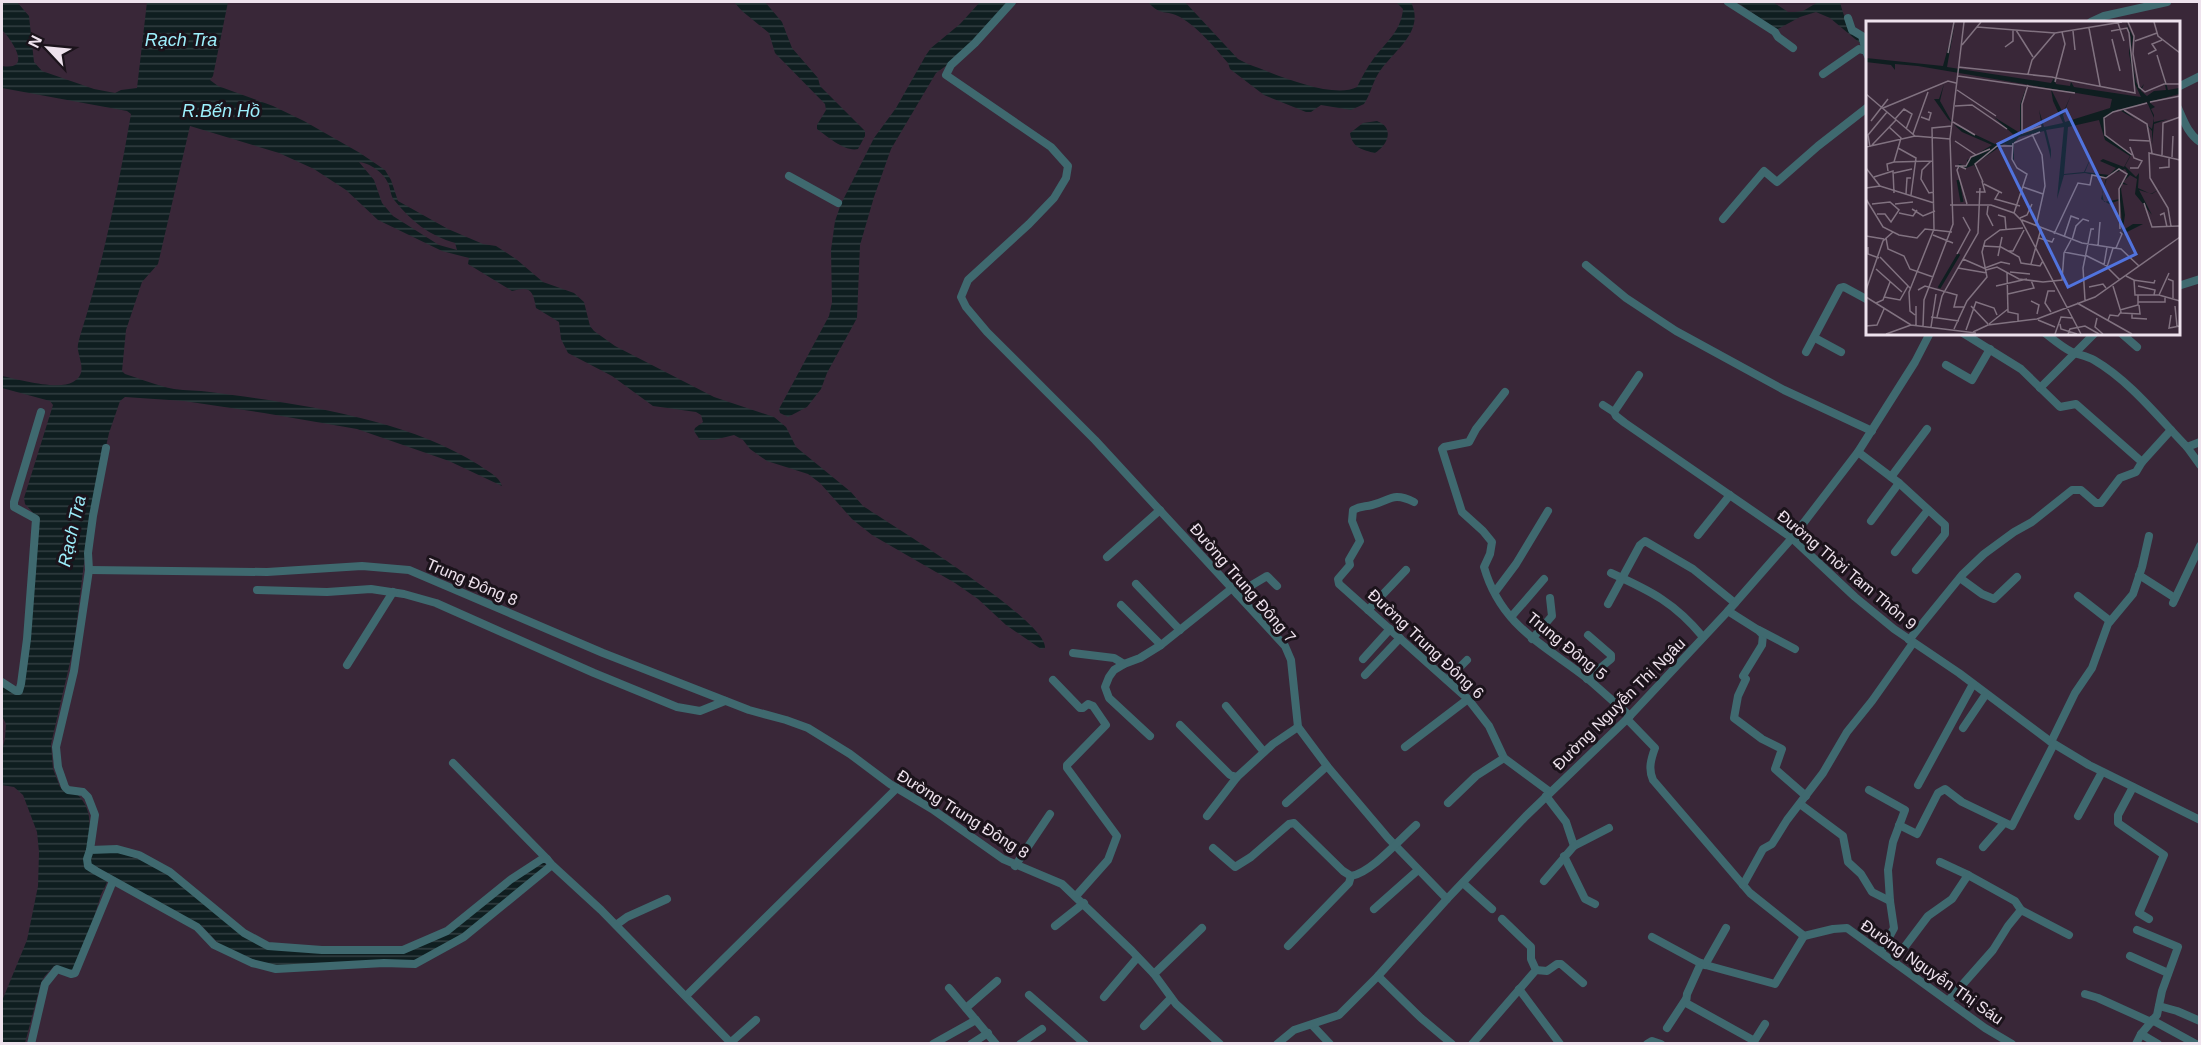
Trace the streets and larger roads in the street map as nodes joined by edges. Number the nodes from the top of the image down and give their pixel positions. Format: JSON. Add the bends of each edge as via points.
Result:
{"nodes":[{"id":1,"x":1012,"y":2,"type":"edge"},
{"id":2,"x":1728,"y":2,"type":"edge"},
{"id":3,"x":2166,"y":2,"type":"edge"},
{"id":4,"x":1848,"y":18,"type":"dead end"},
{"id":5,"x":2093,"y":21,"type":"edge"},
{"id":6,"x":1793,"y":48,"type":"dead end"},
{"id":7,"x":1866,"y":50,"type":"edge"},
{"id":8,"x":1866,"y":52,"type":"edge"},
{"id":9,"x":1823,"y":74,"type":"dead end"},
{"id":10,"x":2199,"y":76,"type":"edge"},
{"id":11,"x":2180,"y":86,"type":"edge"},
{"id":12,"x":1866,"y":109,"type":"edge"},
{"id":13,"x":2180,"y":113,"type":"edge"},
{"id":14,"x":2199,"y":142,"type":"edge"},
{"id":15,"x":789,"y":176,"type":"dead end"},
{"id":16,"x":838,"y":203,"type":"dead end"},
{"id":17,"x":1723,"y":219,"type":"dead end"},
{"id":18,"x":1586,"y":265,"type":"dead end"},
{"id":19,"x":2199,"y":279,"type":"edge"},
{"id":20,"x":2180,"y":285,"type":"edge"},
{"id":21,"x":1866,"y":299,"type":"edge"},
{"id":22,"x":1927,"y":334,"type":"edge"},
{"id":23,"x":1965,"y":334,"type":"edge"},
{"id":24,"x":2046,"y":334,"type":"edge"},
{"id":25,"x":2094,"y":334,"type":"edge"},
{"id":26,"x":2122,"y":334,"type":"edge"},
{"id":27,"x":1815,"y":338,"type":"junction"},
{"id":28,"x":2137,"y":347,"type":"dead end"},
{"id":29,"x":1990,"y":349,"type":"junction"},
{"id":30,"x":1806,"y":352,"type":"dead end"},
{"id":31,"x":1841,"y":352,"type":"dead end"},
{"id":32,"x":2074,"y":353,"type":"junction"},
{"id":33,"x":1946,"y":365,"type":"dead end"},
{"id":34,"x":1639,"y":375,"type":"dead end"},
{"id":35,"x":2040,"y":388,"type":"junction"},
{"id":36,"x":1505,"y":392,"type":"dead end"},
{"id":37,"x":1603,"y":405,"type":"dead end"},
{"id":38,"x":41,"y":412,"type":"dead end"},
{"id":39,"x":1614,"y":412,"type":"junction"},
{"id":40,"x":1927,"y":429,"type":"dead end"},
{"id":41,"x":2171,"y":430,"type":"junction"},
{"id":42,"x":1872,"y":431,"type":"junction"},
{"id":43,"x":2199,"y":442,"type":"edge"},
{"id":44,"x":2187,"y":447,"type":"junction"},
{"id":45,"x":106,"y":448,"type":"dead end"},
{"id":46,"x":1858,"y":452,"type":"junction"},
{"id":47,"x":2142,"y":462,"type":"junction"},
{"id":48,"x":2199,"y":465,"type":"edge"},
{"id":49,"x":1891,"y":477,"type":"junction"},
{"id":50,"x":1899,"y":483,"type":"junction"},
{"id":51,"x":1730,"y":495,"type":"junction"},
{"id":52,"x":1414,"y":502,"type":"dead end"},
{"id":53,"x":1160,"y":510,"type":"junction"},
{"id":54,"x":1928,"y":510,"type":"junction"},
{"id":55,"x":1548,"y":511,"type":"dead end"},
{"id":56,"x":1871,"y":521,"type":"dead end"},
{"id":57,"x":1698,"y":535,"type":"dead end"},
{"id":58,"x":2149,"y":536,"type":"dead end"},
{"id":59,"x":1792,"y":538,"type":"junction"},
{"id":60,"x":2199,"y":546,"type":"edge"},
{"id":61,"x":1895,"y":552,"type":"dead end"},
{"id":62,"x":1107,"y":557,"type":"dead end"},
{"id":63,"x":2196,"y":563,"type":"edge"},
{"id":64,"x":89,"y":570,"type":"junction"},
{"id":65,"x":1406,"y":570,"type":"dead end"},
{"id":66,"x":1916,"y":570,"type":"dead end"},
{"id":67,"x":1611,"y":573,"type":"dead end"},
{"id":68,"x":2139,"y":575,"type":"junction"},
{"id":69,"x":2017,"y":577,"type":"dead end"},
{"id":70,"x":1623,"y":578,"type":"junction"},
{"id":71,"x":1960,"y":578,"type":"junction"},
{"id":72,"x":1544,"y":579,"type":"dead end"},
{"id":73,"x":1136,"y":584,"type":"dead end"},
{"id":74,"x":1277,"y":586,"type":"dead end"},
{"id":75,"x":257,"y":590,"type":"dead end"},
{"id":76,"x":393,"y":592,"type":"junction"},
{"id":77,"x":1234,"y":592,"type":"junction"},
{"id":78,"x":1495,"y":592,"type":"junction"},
{"id":79,"x":2078,"y":596,"type":"dead end"},
{"id":80,"x":1550,"y":598,"type":"dead end"},
{"id":81,"x":1735,"y":603,"type":"junction"},
{"id":82,"x":1608,"y":604,"type":"dead end"},
{"id":83,"x":1121,"y":605,"type":"dead end"},
{"id":84,"x":1368,"y":610,"type":"junction"},
{"id":85,"x":1728,"y":611,"type":"junction"},
{"id":86,"x":1511,"y":618,"type":"junction"},
{"id":87,"x":2110,"y":621,"type":"junction"},
{"id":88,"x":1390,"y":629,"type":"junction"},
{"id":89,"x":1180,"y":630,"type":"junction"},
{"id":90,"x":1758,"y":630,"type":"junction"},
{"id":91,"x":1588,"y":635,"type":"dead end"},
{"id":92,"x":1703,"y":637,"type":"junction"},
{"id":93,"x":1400,"y":638,"type":"junction"},
{"id":94,"x":1532,"y":639,"type":"junction"},
{"id":95,"x":1911,"y":641,"type":"junction"},
{"id":96,"x":1161,"y":645,"type":"junction"},
{"id":97,"x":1795,"y":649,"type":"dead end"},
{"id":98,"x":1073,"y":653,"type":"dead end"},
{"id":99,"x":1364,"y":659,"type":"dead end"},
{"id":100,"x":1467,"y":660,"type":"dead end"},
{"id":101,"x":1124,"y":664,"type":"junction"},
{"id":102,"x":347,"y":665,"type":"dead end"},
{"id":103,"x":1365,"y":675,"type":"dead end"},
{"id":104,"x":1587,"y":679,"type":"junction"},
{"id":105,"x":1053,"y":680,"type":"dead end"},
{"id":106,"x":1447,"y":680,"type":"junction"},
{"id":107,"x":2,"y":682,"type":"edge"},
{"id":108,"x":1973,"y":684,"type":"junction"},
{"id":109,"x":1986,"y":694,"type":"junction"},
{"id":110,"x":1468,"y":699,"type":"junction"},
{"id":111,"x":725,"y":701,"type":"junction"},
{"id":112,"x":1226,"y":706,"type":"dead end"},
{"id":113,"x":749,"y":710,"type":"joint"},
{"id":114,"x":1628,"y":718,"type":"junction"},
{"id":115,"x":1180,"y":725,"type":"dead end"},
{"id":116,"x":1298,"y":727,"type":"junction"},
{"id":117,"x":1963,"y":728,"type":"dead end"},
{"id":118,"x":1150,"y":736,"type":"dead end"},
{"id":119,"x":2052,"y":743,"type":"junction"},
{"id":120,"x":1405,"y":747,"type":"dead end"},
{"id":121,"x":1264,"y":752,"type":"junction"},
{"id":122,"x":1504,"y":758,"type":"junction"},
{"id":123,"x":453,"y":764,"type":"dead end"},
{"id":124,"x":1327,"y":766,"type":"junction"},
{"id":125,"x":2102,"y":772,"type":"junction"},
{"id":126,"x":1237,"y":777,"type":"junction"},
{"id":127,"x":1918,"y":785,"type":"dead end"},
{"id":128,"x":2133,"y":787,"type":"junction"},
{"id":129,"x":897,"y":788,"type":"junction"},
{"id":130,"x":1869,"y":790,"type":"dead end"},
{"id":131,"x":1548,"y":794,"type":"junction"},
{"id":132,"x":1806,"y":795,"type":"junction"},
{"id":133,"x":1286,"y":803,"type":"dead end"},
{"id":134,"x":1448,"y":803,"type":"dead end"},
{"id":135,"x":1800,"y":804,"type":"junction"},
{"id":136,"x":1050,"y":814,"type":"dead end"},
{"id":137,"x":1206,"y":816,"type":"dead end"},
{"id":138,"x":2078,"y":816,"type":"dead end"},
{"id":139,"x":2199,"y":820,"type":"edge"},
{"id":140,"x":2004,"y":823,"type":"junction"},
{"id":141,"x":1416,"y":825,"type":"dead end"},
{"id":142,"x":1899,"y":825,"type":"junction"},
{"id":143,"x":1609,"y":828,"type":"dead end"},
{"id":144,"x":1394,"y":844,"type":"junction"},
{"id":145,"x":1574,"y":846,"type":"junction"},
{"id":146,"x":1983,"y":847,"type":"dead end"},
{"id":147,"x":1213,"y":848,"type":"dead end"},
{"id":148,"x":90,"y":850,"type":"junction"},
{"id":149,"x":1564,"y":856,"type":"junction"},
{"id":150,"x":550,"y":862,"type":"junction"},
{"id":151,"x":1940,"y":862,"type":"dead end"},
{"id":152,"x":1016,"y":866,"type":"junction"},
{"id":153,"x":1418,"y":870,"type":"junction"},
{"id":154,"x":1968,"y":875,"type":"junction"},
{"id":155,"x":1352,"y":876,"type":"junction"},
{"id":156,"x":113,"y":881,"type":"junction"},
{"id":157,"x":1544,"y":881,"type":"dead end"},
{"id":158,"x":1463,"y":883,"type":"junction"},
{"id":159,"x":1743,"y":885,"type":"junction"},
{"id":160,"x":1076,"y":896,"type":"junction"},
{"id":161,"x":667,"y":899,"type":"dead end"},
{"id":162,"x":1447,"y":899,"type":"junction"},
{"id":163,"x":1890,"y":901,"type":"junction"},
{"id":164,"x":1084,"y":903,"type":"junction"},
{"id":165,"x":1595,"y":904,"type":"dead end"},
{"id":166,"x":1374,"y":909,"type":"dead end"},
{"id":167,"x":1492,"y":909,"type":"dead end"},
{"id":168,"x":2021,"y":910,"type":"junction"},
{"id":169,"x":1502,"y":919,"type":"dead end"},
{"id":170,"x":2149,"y":919,"type":"dead end"},
{"id":171,"x":616,"y":925,"type":"junction"},
{"id":172,"x":1054,"y":926,"type":"dead end"},
{"id":173,"x":1203,"y":928,"type":"dead end"},
{"id":174,"x":1726,"y":928,"type":"dead end"},
{"id":175,"x":2137,"y":930,"type":"dead end"},
{"id":176,"x":2069,"y":935,"type":"dead end"},
{"id":177,"x":1804,"y":936,"type":"junction"},
{"id":178,"x":1652,"y":937,"type":"dead end"},
{"id":179,"x":1288,"y":946,"type":"dead end"},
{"id":180,"x":1881,"y":952,"type":"junction"},
{"id":181,"x":2130,"y":956,"type":"dead end"},
{"id":182,"x":1137,"y":958,"type":"junction"},
{"id":183,"x":1894,"y":961,"type":"junction"},
{"id":184,"x":1703,"y":964,"type":"junction"},
{"id":185,"x":1536,"y":970,"type":"junction"},
{"id":186,"x":1154,"y":974,"type":"junction"},
{"id":187,"x":2168,"y":974,"type":"junction"},
{"id":188,"x":1378,"y":976,"type":"junction"},
{"id":189,"x":997,"y":981,"type":"dead end"},
{"id":190,"x":1583,"y":983,"type":"dead end"},
{"id":191,"x":949,"y":988,"type":"dead end"},
{"id":192,"x":1519,"y":989,"type":"junction"},
{"id":193,"x":2085,"y":994,"type":"dead end"},
{"id":194,"x":1029,"y":995,"type":"dead end"},
{"id":195,"x":686,"y":996,"type":"junction"},
{"id":196,"x":1104,"y":997,"type":"dead end"},
{"id":197,"x":1171,"y":998,"type":"junction"},
{"id":198,"x":1687,"y":998,"type":"junction"},
{"id":199,"x":1947,"y":1001,"type":"junction"},
{"id":200,"x":2159,"y":1006,"type":"junction"},
{"id":201,"x":966,"y":1008,"type":"junction"},
{"id":202,"x":756,"y":1020,"type":"dead end"},
{"id":203,"x":976,"y":1020,"type":"junction"},
{"id":204,"x":2152,"y":1021,"type":"junction"},
{"id":205,"x":2199,"y":1021,"type":"edge"},
{"id":206,"x":1765,"y":1024,"type":"dead end"},
{"id":207,"x":1143,"y":1026,"type":"dead end"},
{"id":208,"x":1313,"y":1026,"type":"junction"},
{"id":209,"x":1667,"y":1028,"type":"dead end"},
{"id":210,"x":1042,"y":1029,"type":"dead end"},
{"id":211,"x":988,"y":1033,"type":"junction"},
{"id":212,"x":2141,"y":1034,"type":"junction"},
{"id":213,"x":730,"y":1043,"type":"edge"},
{"id":214,"x":1753,"y":1043,"type":"edge"},
{"id":215,"x":31,"y":1044,"type":"edge"},
{"id":216,"x":933,"y":1044,"type":"edge"},
{"id":217,"x":971,"y":1044,"type":"edge"},
{"id":218,"x":996,"y":1044,"type":"edge"},
{"id":219,"x":1020,"y":1044,"type":"edge"},
{"id":220,"x":1085,"y":1044,"type":"edge"},
{"id":221,"x":1220,"y":1044,"type":"edge"},
{"id":222,"x":1277,"y":1044,"type":"edge"},
{"id":223,"x":1330,"y":1044,"type":"edge"},
{"id":224,"x":1452,"y":1044,"type":"edge"},
{"id":225,"x":1472,"y":1044,"type":"edge"},
{"id":226,"x":1560,"y":1044,"type":"edge"},
{"id":227,"x":1647,"y":1044,"type":"edge"},
{"id":228,"x":1661,"y":1044,"type":"edge"},
{"id":229,"x":2012,"y":1044,"type":"edge"},
{"id":230,"x":2136,"y":1044,"type":"edge"},
{"id":231,"x":2158,"y":1044,"type":"edge"},
{"id":232,"x":2196,"y":1044,"type":"edge"}],
"edges":[{"from":1,"to":53,"type":"street","name":"Đường Trung Đông 7","via":[[946,75],[1051,147],[1068,166],[1066,178],[1054,198],[968,280],[961,297],[987,332]]},
{"from":2,"to":6,"type":"street"},
{"from":3,"to":5,"type":"street"},
{"from":4,"to":7,"type":"street","via":[[1852,30],[1862,36]]},
{"from":8,"to":9,"type":"street","via":[[1859,49]]},
{"from":10,"to":11,"type":"street"},
{"from":12,"to":17,"type":"street","via":[[1777,182],[1764,171]]},
{"from":13,"to":14,"type":"street"},
{"from":15,"to":16,"type":"street"},
{"from":18,"to":42,"type":"street","via":[[1676,331],[1784,390]]},
{"from":19,"to":20,"type":"street"},
{"from":21,"to":27,"type":"street","via":[[1840,288]]},
{"from":22,"to":42,"type":"street","name":"Đường Nguyễn Thị Ngâu","via":[[1915,362]]},
{"from":23,"to":29,"type":"street"},
{"from":24,"to":32,"type":"street"},
{"from":25,"to":32,"type":"street"},
{"from":26,"to":28,"type":"street"},
{"from":27,"to":30,"type":"street"},
{"from":27,"to":31,"type":"street"},
{"from":29,"to":33,"type":"street","via":[[1972,380]]},
{"from":29,"to":35,"type":"street","via":[[2021,369]]},
{"from":32,"to":35,"type":"street"},
{"from":32,"to":41,"type":"street","via":[[2093,359],[2113,374]]},
{"from":34,"to":39,"type":"street"},
{"from":35,"to":47,"type":"street","via":[[2061,407],[2076,404]]},
{"from":36,"to":78,"type":"street","name":"Trung Đông 5","via":[[1470,442],[1442,449],[1462,512],[1492,542],[1484,567]]},
{"from":37,"to":39,"type":"street","name":"Đường Thời Tam Thôn 9"},
{"from":38,"to":107,"type":"street","via":[[14,502],[14,507],[36,519],[19,691]]},
{"from":39,"to":51,"type":"street","name":"Đường Thời Tam Thôn 9","via":[[1624,423]]},
{"from":40,"to":49,"type":"street"},
{"from":41,"to":44,"type":"street"},
{"from":41,"to":47,"type":"street"},
{"from":42,"to":46,"type":"street","name":"Đường Nguyễn Thị Ngâu"},
{"from":43,"to":44,"type":"street"},
{"from":44,"to":48,"type":"street"},
{"from":45,"to":64,"type":"street","via":[[93,516]]},
{"from":46,"to":49,"type":"street"},
{"from":46,"to":59,"type":"street","name":"Đường Nguyễn Thị Ngâu"},
{"from":47,"to":71,"type":"street","via":[[2136,472],[2116,482],[2099,504],[2081,490],[2072,490],[1984,554]]},
{"from":49,"to":50,"type":"street"},
{"from":50,"to":54,"type":"street"},
{"from":50,"to":56,"type":"street"},
{"from":51,"to":57,"type":"street"},
{"from":51,"to":59,"type":"street","name":"Đường Thời Tam Thôn 9"},
{"from":52,"to":84,"type":"street","name":"Đường Trung Đông 6","via":[[1404,497],[1387,498],[1353,510],[1352,521],[1360,541],[1350,565],[1338,579]]},
{"from":53,"to":62,"type":"street"},
{"from":53,"to":77,"type":"street","name":"Đường Trung Đông 7"},
{"from":54,"to":61,"type":"street"},
{"from":54,"to":66,"type":"street","via":[[1945,525],[1945,534]]},
{"from":55,"to":78,"type":"street"},
{"from":58,"to":68,"type":"street"},
{"from":59,"to":81,"type":"street","name":"Đường Nguyễn Thị Ngâu"},
{"from":59,"to":95,"type":"street","name":"Đường Thời Tam Thôn 9","via":[[1855,597]]},
{"from":60,"to":63,"type":"street"},
{"from":63,"to":68,"type":"street","via":[[2174,601]]},
{"from":64,"to":111,"type":"street","name":"Trung Đông 8","via":[[267,572],[362,566],[409,570]]},
{"from":64,"to":148,"type":"street","via":[[74,671],[56,747],[65,787],[83,792],[94,815]]},
{"from":65,"to":84,"type":"street"},
{"from":67,"to":70,"type":"street"},
{"from":68,"to":87,"type":"street","via":[[2133,594]]},
{"from":69,"to":71,"type":"street","via":[[1994,599]]},
{"from":70,"to":81,"type":"street","via":[[1645,541],[1693,569]]},
{"from":70,"to":82,"type":"street"},
{"from":70,"to":92,"type":"street","via":[[1664,599]]},
{"from":71,"to":95,"type":"street"},
{"from":72,"to":86,"type":"street"},
{"from":73,"to":89,"type":"street"},
{"from":74,"to":77,"type":"street","via":[[1267,576]]},
{"from":75,"to":76,"type":"street"},
{"from":76,"to":102,"type":"street"},
{"from":76,"to":111,"type":"street","via":[[436,603],[677,707],[700,711]]},
{"from":77,"to":89,"type":"street"},
{"from":77,"to":116,"type":"street","name":"Đường Trung Đông 7","via":[[1285,646],[1291,660]]},
{"from":78,"to":86,"type":"street","name":"Trung Đông 5"},
{"from":79,"to":87,"type":"street"},
{"from":80,"to":94,"type":"street","via":[[1552,616]]},
{"from":81,"to":85,"type":"street","name":"Đường Nguyễn Thị Ngâu"},
{"from":83,"to":96,"type":"street"},
{"from":84,"to":88,"type":"street","name":"Đường Trung Đông 6"},
{"from":85,"to":90,"type":"street"},
{"from":85,"to":92,"type":"street","name":"Đường Nguyễn Thị Ngâu"},
{"from":86,"to":94,"type":"street","name":"Trung Đông 5"},
{"from":87,"to":119,"type":"street","via":[[2091,668]]},
{"from":88,"to":93,"type":"street","name":"Đường Trung Đông 6"},
{"from":88,"to":99,"type":"street"},
{"from":89,"to":96,"type":"street"},
{"from":90,"to":97,"type":"street"},
{"from":90,"to":132,"type":"street","via":[[1764,635],[1762,645],[1743,676],[1746,680],[1734,718],[1782,748],[1775,769]]},
{"from":91,"to":104,"type":"street","via":[[1611,654],[1611,659]]},
{"from":92,"to":114,"type":"street","name":"Đường Nguyễn Thị Ngâu"},
{"from":93,"to":103,"type":"street"},
{"from":93,"to":106,"type":"street","name":"Đường Trung Đông 6"},
{"from":94,"to":104,"type":"street","name":"Trung Đông 5"},
{"from":95,"to":108,"type":"street","name":"Đường Thời Tam Thôn 9"},
{"from":95,"to":132,"type":"street"},
{"from":96,"to":101,"type":"street"},
{"from":98,"to":101,"type":"street","via":[[1114,658]]},
{"from":100,"to":106,"type":"street"},
{"from":101,"to":118,"type":"street","via":[[1114,670],[1105,687],[1109,698]]},
{"from":104,"to":114,"type":"street","name":"Trung Đông 5"},
{"from":105,"to":160,"type":"street","via":[[1080,708],[1093,706],[1106,724],[1067,765],[1117,836],[1108,860]]},
{"from":106,"to":110,"type":"street","name":"Đường Trung Đông 6"},
{"from":108,"to":109,"type":"street","name":"Đường Thời Tam Thôn 9"},
{"from":108,"to":127,"type":"street"},
{"from":109,"to":117,"type":"street"},
{"from":109,"to":119,"type":"street","name":"Đường Thời Tam Thôn 9"},
{"from":110,"to":120,"type":"street"},
{"from":110,"to":122,"type":"street","name":"Đường Trung Đông 6","via":[[1489,726]]},
{"from":111,"to":113,"type":"street","name":"Trung Đông 8"},
{"from":112,"to":121,"type":"street"},
{"from":113,"to":129,"type":"street","name":"Đường Trung Đông 8","via":[[808,728]]},
{"from":114,"to":131,"type":"street","name":"Đường Nguyễn Thị Ngâu"},
{"from":114,"to":159,"type":"street","via":[[1656,748],[1650,768],[1653,780]]},
{"from":115,"to":126,"type":"street","via":[[1230,775]]},
{"from":116,"to":121,"type":"street"},
{"from":116,"to":124,"type":"street"},
{"from":119,"to":125,"type":"street","name":"Đường Thời Tam Thôn 9"},
{"from":119,"to":140,"type":"street","via":[[2012,826]]},
{"from":121,"to":126,"type":"street"},
{"from":122,"to":131,"type":"street","name":"Đường Trung Đông 6"},
{"from":122,"to":134,"type":"street","via":[[1476,776]]},
{"from":123,"to":150,"type":"street"},
{"from":124,"to":133,"type":"street"},
{"from":124,"to":144,"type":"street"},
{"from":125,"to":128,"type":"street","name":"Đường Thời Tam Thôn 9"},
{"from":125,"to":138,"type":"street"},
{"from":126,"to":137,"type":"street"},
{"from":128,"to":139,"type":"street","name":"Đường Thời Tam Thôn 9"},
{"from":128,"to":170,"type":"street","via":[[2118,815],[2118,823],[2164,855],[2139,913]]},
{"from":129,"to":152,"type":"street","name":"Đường Trung Đông 8"},
{"from":129,"to":195,"type":"street"},
{"from":130,"to":142,"type":"street","via":[[1905,810]]},
{"from":131,"to":145,"type":"street","name":"Đường Trung Đông 6","via":[[1566,822]]},
{"from":131,"to":158,"type":"street","name":"Đường Nguyễn Thị Ngâu"},
{"from":132,"to":135,"type":"street"},
{"from":135,"to":159,"type":"street","via":[[1772,843],[1763,849]]},
{"from":135,"to":163,"type":"street","via":[[1843,836],[1846,859],[1851,866],[1872,892]]},
{"from":136,"to":152,"type":"street"},
{"from":140,"to":142,"type":"street","via":[[1945,789],[1938,793],[1917,834]]},
{"from":140,"to":146,"type":"street"},
{"from":141,"to":144,"type":"street"},
{"from":142,"to":163,"type":"street","via":[[1888,870]]},
{"from":143,"to":145,"type":"street"},
{"from":144,"to":153,"type":"street"},
{"from":144,"to":155,"type":"street"},
{"from":145,"to":149,"type":"street"},
{"from":147,"to":155,"type":"street","via":[[1235,867],[1294,823],[1342,871]]},
{"from":148,"to":150,"type":"street","via":[[117,849],[139,855],[170,872],[244,933],[268,946],[322,950],[403,950],[447,931],[510,880],[543,859]]},
{"from":148,"to":156,"type":"street","via":[[88,866]]},
{"from":149,"to":157,"type":"street"},
{"from":149,"to":165,"type":"street","via":[[1585,899]]},
{"from":150,"to":156,"type":"street","via":[[464,937],[415,964],[276,969],[252,963],[214,945],[197,927]]},
{"from":150,"to":171,"type":"street"},
{"from":151,"to":154,"type":"street"},
{"from":152,"to":160,"type":"street","name":"Đường Trung Đông 8","via":[[1062,884]]},
{"from":153,"to":162,"type":"street"},
{"from":153,"to":166,"type":"street"},
{"from":154,"to":168,"type":"street","via":[[2015,901]]},
{"from":154,"to":183,"type":"street","via":[[1952,899],[1932,911]]},
{"from":155,"to":179,"type":"street","via":[[1349,884]]},
{"from":156,"to":215,"type":"street","via":[[75,973],[57,969],[47,980]]},
{"from":158,"to":162,"type":"street","name":"Đường Nguyễn Thị Ngâu"},
{"from":158,"to":167,"type":"street"},
{"from":159,"to":177,"type":"street"},
{"from":160,"to":164,"type":"street","name":"Đường Trung Đông 8"},
{"from":161,"to":171,"type":"street","via":[[627,916]]},
{"from":162,"to":188,"type":"street","name":"Đường Nguyễn Thị Ngâu"},
{"from":163,"to":180,"type":"street","via":[[1894,928]]},
{"from":164,"to":172,"type":"street"},
{"from":164,"to":182,"type":"street","name":"Đường Trung Đông 8"},
{"from":168,"to":176,"type":"street"},
{"from":168,"to":199,"type":"street","via":[[1994,950]]},
{"from":169,"to":185,"type":"street","via":[[1531,947]]},
{"from":171,"to":195,"type":"street"},
{"from":173,"to":186,"type":"street"},
{"from":174,"to":184,"type":"street"},
{"from":175,"to":187,"type":"street","via":[[2178,947]]},
{"from":177,"to":180,"type":"street","name":"Đường Nguyễn Thị Sáu","via":[[1847,928]]},
{"from":177,"to":184,"type":"street","via":[[1775,984]]},
{"from":178,"to":184,"type":"street"},
{"from":180,"to":183,"type":"street","name":"Đường Nguyễn Thị Sáu"},
{"from":181,"to":187,"type":"street"},
{"from":182,"to":186,"type":"street","name":"Đường Trung Đông 8"},
{"from":182,"to":196,"type":"street"},
{"from":183,"to":199,"type":"street","name":"Đường Nguyễn Thị Sáu"},
{"from":184,"to":198,"type":"street"},
{"from":185,"to":190,"type":"street","via":[[1547,971],[1561,964]]},
{"from":185,"to":192,"type":"street"},
{"from":186,"to":197,"type":"street","name":"Đường Trung Đông 8"},
{"from":187,"to":200,"type":"street"},
{"from":188,"to":208,"type":"street","name":"Đường Nguyễn Thị Ngâu","via":[[1339,1015]]},
{"from":188,"to":224,"type":"street"},
{"from":189,"to":201,"type":"street"},
{"from":191,"to":201,"type":"street"},
{"from":192,"to":225,"type":"street"},
{"from":192,"to":226,"type":"street"},
{"from":193,"to":204,"type":"street"},
{"from":194,"to":220,"type":"street"},
{"from":195,"to":213,"type":"street"},
{"from":197,"to":207,"type":"street"},
{"from":197,"to":221,"type":"street","name":"Đường Trung Đông 8"},
{"from":198,"to":209,"type":"street"},
{"from":198,"to":214,"type":"street","via":[[1686,1003]]},
{"from":199,"to":229,"type":"street","name":"Đường Nguyễn Thị Sáu"},
{"from":200,"to":204,"type":"street"},
{"from":200,"to":205,"type":"street"},
{"from":201,"to":203,"type":"street"},
{"from":202,"to":213,"type":"street"},
{"from":203,"to":211,"type":"street"},
{"from":203,"to":216,"type":"street"},
{"from":204,"to":212,"type":"street"},
{"from":204,"to":232,"type":"street"},
{"from":206,"to":214,"type":"street"},
{"from":208,"to":222,"type":"street","name":"Đường Nguyễn Thị Ngâu","via":[[1294,1030]]},
{"from":208,"to":223,"type":"street"},
{"from":210,"to":219,"type":"street"},
{"from":211,"to":217,"type":"street"},
{"from":211,"to":218,"type":"street"},
{"from":212,"to":230,"type":"street"},
{"from":212,"to":231,"type":"street"},
{"from":227,"to":228,"type":"street"}]}
